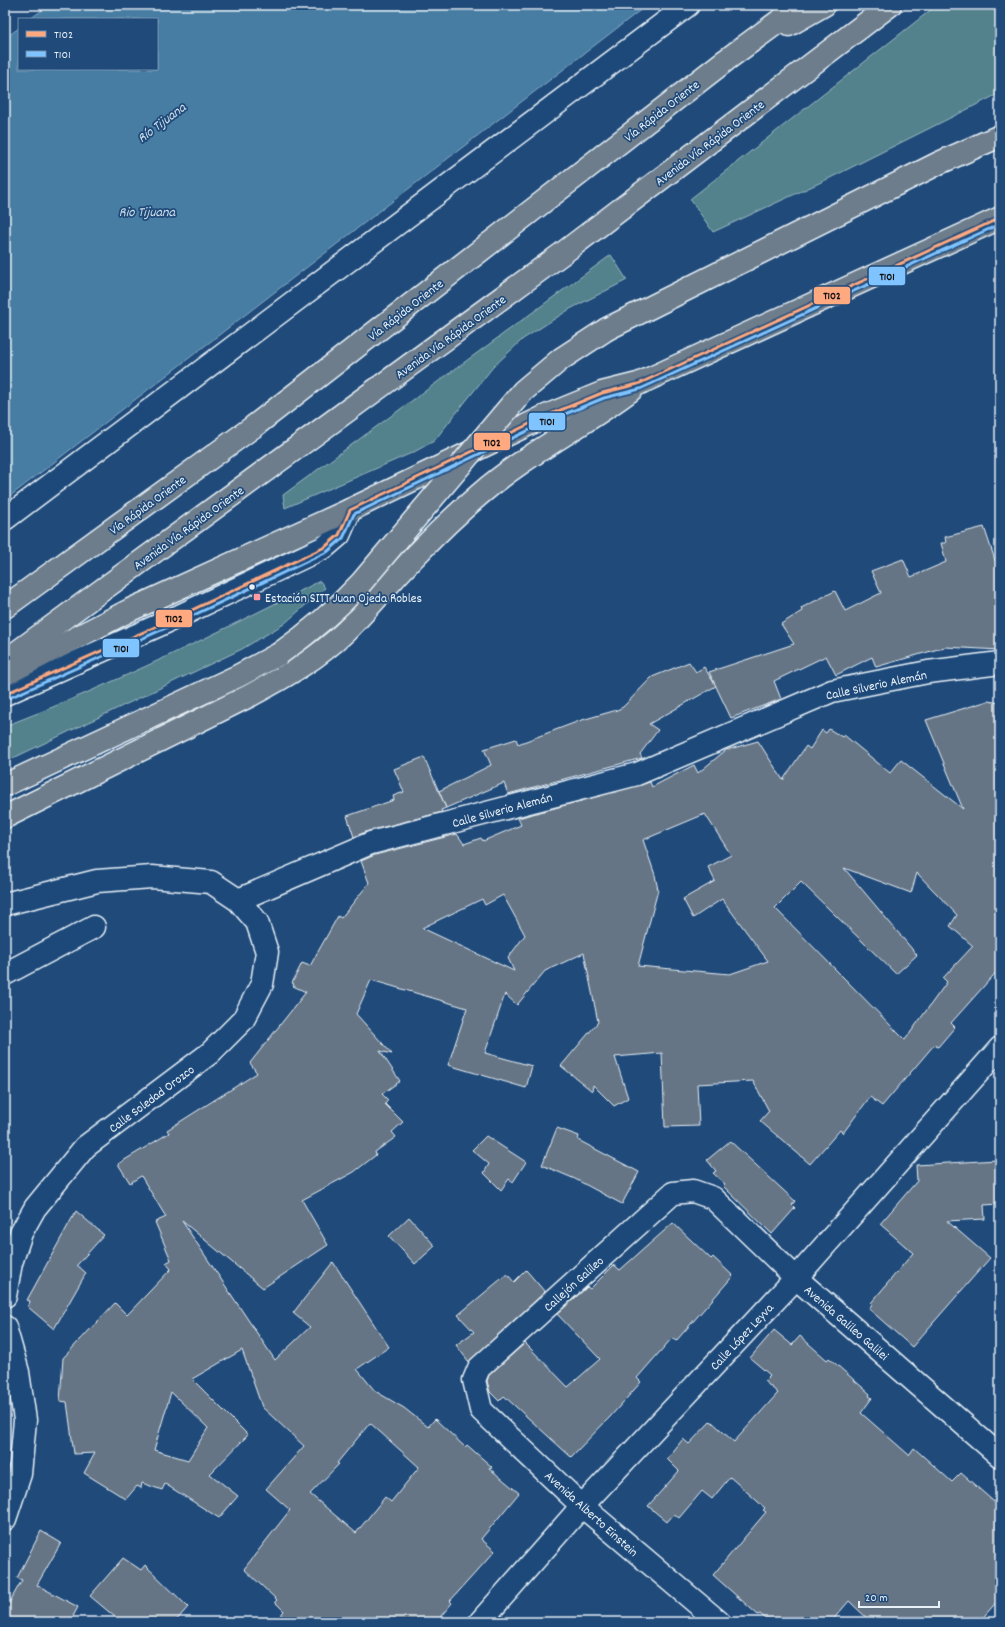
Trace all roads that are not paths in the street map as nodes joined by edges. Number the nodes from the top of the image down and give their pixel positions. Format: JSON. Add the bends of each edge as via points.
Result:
{"nodes":[{"id":1,"x":688,"y":5,"type":"edge"},
{"id":2,"x":801,"y":5,"type":"edge"},
{"id":3,"x":824,"y":5,"type":"edge"},
{"id":4,"x":890,"y":5,"type":"edge"},
{"id":5,"x":726,"y":60,"type":"junction"},
{"id":6,"x":1000,"y":136,"type":"edge"},
{"id":7,"x":1000,"y":218,"type":"edge"},
{"id":8,"x":638,"y":384,"type":"junction"},
{"id":9,"x":350,"y":510,"type":"junction"},
{"id":10,"x":5,"y":518,"type":"edge"},
{"id":11,"x":5,"y":607,"type":"edge"},
{"id":12,"x":5,"y":661,"type":"edge"},
{"id":13,"x":1000,"y":663,"type":"edge"},
{"id":14,"x":5,"y":674,"type":"edge"},
{"id":15,"x":5,"y":694,"type":"edge"},
{"id":16,"x":5,"y":785,"type":"edge"},
{"id":17,"x":5,"y":817,"type":"edge"},
{"id":18,"x":238,"y":900,"type":"junction"},
{"id":19,"x":5,"y":904,"type":"edge"},
{"id":20,"x":94,"y":927,"type":"dead end"},
{"id":21,"x":7,"y":966,"type":"edge"},
{"id":22,"x":998,"y":1056,"type":"edge"},
{"id":23,"x":693,"y":1191,"type":"joint"},
{"id":24,"x":796,"y":1278,"type":"junction"},
{"id":25,"x":5,"y":1296,"type":"edge"},
{"id":26,"x":5,"y":1327,"type":"edge"},
{"id":27,"x":477,"y":1395,"type":"joint"},
{"id":28,"x":1000,"y":1456,"type":"edge"},
{"id":29,"x":582,"y":1506,"type":"junction"},
{"id":30,"x":5,"y":1519,"type":"edge"},
{"id":31,"x":480,"y":1622,"type":"edge"},
{"id":32,"x":719,"y":1622,"type":"edge"}],
"edges":[{"from":1,"to":10,"type":"street"},
{"from":2,"to":5,"type":"main road","name":"Vía Rápida Oriente"},
{"from":3,"to":5,"type":"main road"},
{"from":4,"to":12,"type":"main road","name":"Avenida Vía Rápida Oriente","via":[[556,258]]},
{"from":5,"to":11,"type":"main road","name":"Vía Rápida Oriente","via":[[253,427]]},
{"from":6,"to":16,"type":"main road","bridge":true,"via":[[939,163],[607,330],[561,359],[523,391],[361,583],[305,636],[279,654],[238,676]]},
{"from":7,"to":8,"type":"main road"},
{"from":8,"to":9,"type":"main road","via":[[602,393],[546,416]]},
{"from":8,"to":17,"type":"main road","via":[[606,408],[519,464],[480,494],[418,553],[345,631],[316,656],[284,678]]},
{"from":9,"to":14,"type":"main road","via":[[130,610]]},
{"from":9,"to":15,"type":"street","via":[[339,534],[325,547]]},
{"from":13,"to":18,"type":"street","name":"Calle Silverio Alemán","via":[[928,672],[832,691],[637,774],[371,843]]},
{"from":18,"to":19,"type":"street","via":[[211,882],[152,877],[97,881]]},
{"from":18,"to":25,"type":"street","name":"Calle Soledad Orozco","via":[[257,922],[266,952],[262,984],[243,1020],[210,1053],[85,1147],[35,1208],[21,1233],[11,1263]]},
{"from":20,"to":21,"type":"street"},
{"from":22,"to":24,"type":"street","name":"Calle López Leyva"},
{"from":23,"to":24,"type":"street","name":"Avenida Galileo Galilei","via":[[713,1198]]},
{"from":23,"to":27,"type":"street","name":"Callejón Galileo","via":[[673,1193],[479,1368],[474,1380]]},
{"from":24,"to":28,"type":"street","name":"Avenida Galileo Galilei"},
{"from":24,"to":29,"type":"street","name":"Calle López Leyva"},
{"from":26,"to":30,"type":"street","via":[[18,1372],[24,1420],[20,1474]]},
{"from":27,"to":29,"type":"street","name":"Avenida Alberto Einstein","via":[[481,1410]]},
{"from":29,"to":31,"type":"street","name":"Calle López Leyva"},
{"from":29,"to":32,"type":"street","name":"Avenida Alberto Einstein"}]}
